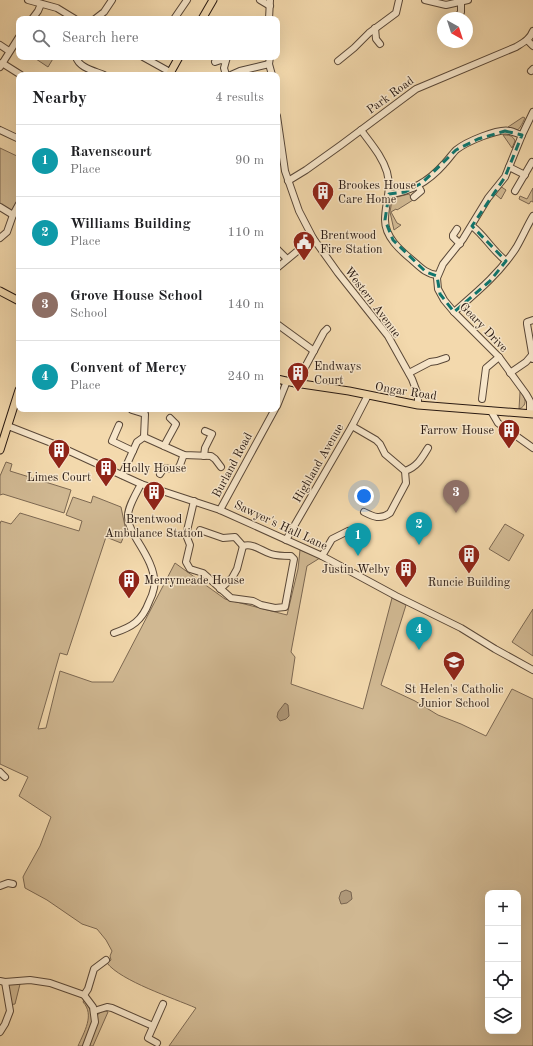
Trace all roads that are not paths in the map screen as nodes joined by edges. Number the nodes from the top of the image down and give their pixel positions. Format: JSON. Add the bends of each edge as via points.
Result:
{"nodes":[{"id":1,"x":28,"y":0,"type":"edge"},
{"id":2,"x":112,"y":0,"type":"edge"},
{"id":3,"x":187,"y":0,"type":"edge"},
{"id":4,"x":213,"y":0,"type":"edge"},
{"id":5,"x":260,"y":0,"type":"edge"},
{"id":6,"x":399,"y":0,"type":"edge"},
{"id":7,"x":425,"y":0,"type":"edge"},
{"id":8,"x":468,"y":0,"type":"edge"},
{"id":9,"x":39,"y":2,"type":"edge"},
{"id":10,"x":461,"y":2,"type":"junction"},
{"id":11,"x":270,"y":3,"type":"edge"},
{"id":12,"x":461,"y":12,"type":"edge"},
{"id":13,"x":34,"y":16,"type":"edge"},
{"id":14,"x":70,"y":16,"type":"edge"},
{"id":15,"x":99,"y":16,"type":"edge"},
{"id":16,"x":176,"y":16,"type":"edge"},
{"id":17,"x":204,"y":16,"type":"edge"},
{"id":18,"x":269,"y":16,"type":"edge"},
{"id":19,"x":375,"y":28,"type":"junction"},
{"id":20,"x":533,"y":31,"type":"edge"},
{"id":21,"x":528,"y":40,"type":"junction"},
{"id":22,"x":16,"y":42,"type":"edge"},
{"id":23,"x":380,"y":44,"type":"dead end"},
{"id":24,"x":0,"y":45,"type":"edge"},
{"id":25,"x":533,"y":46,"type":"edge"},
{"id":26,"x":9,"y":52,"type":"junction"},
{"id":27,"x":77,"y":60,"type":"edge"},
{"id":28,"x":149,"y":60,"type":"edge"},
{"id":29,"x":177,"y":60,"type":"edge"},
{"id":30,"x":221,"y":60,"type":"edge"},
{"id":31,"x":226,"y":60,"type":"edge"},
{"id":32,"x":270,"y":60,"type":"edge"},
{"id":33,"x":338,"y":61,"type":"dead end"},
{"id":34,"x":215,"y":62,"type":"dead end"},
{"id":35,"x":269,"y":64,"type":"junction"},
{"id":36,"x":1,"y":65,"type":"edge"},
{"id":37,"x":16,"y":72,"type":"edge"},
{"id":38,"x":97,"y":72,"type":"edge"},
{"id":39,"x":166,"y":72,"type":"edge"},
{"id":40,"x":170,"y":72,"type":"edge"},
{"id":41,"x":225,"y":72,"type":"edge"},
{"id":42,"x":238,"y":72,"type":"edge"},
{"id":43,"x":271,"y":72,"type":"edge"},
{"id":44,"x":533,"y":112,"type":"edge"},
{"id":45,"x":0,"y":130,"type":"edge"},
{"id":46,"x":361,"y":130,"type":"junction"},
{"id":47,"x":522,"y":135,"type":"junction"},
{"id":48,"x":280,"y":137,"type":"edge"},
{"id":49,"x":16,"y":138,"type":"edge"},
{"id":50,"x":532,"y":162,"type":"dead end"},
{"id":51,"x":509,"y":167,"type":"junction"},
{"id":52,"x":525,"y":175,"type":"junction"},
{"id":53,"x":288,"y":181,"type":"junction"},
{"id":54,"x":418,"y":186,"type":"junction"},
{"id":55,"x":515,"y":191,"type":"dead end"},
{"id":56,"x":389,"y":194,"type":"junction"},
{"id":57,"x":414,"y":197,"type":"dead end"},
{"id":58,"x":0,"y":207,"type":"edge"},
{"id":59,"x":16,"y":210,"type":"edge"},
{"id":60,"x":13,"y":215,"type":"junction"},
{"id":61,"x":533,"y":216,"type":"edge"},
{"id":62,"x":472,"y":226,"type":"junction"},
{"id":63,"x":457,"y":229,"type":"dead end"},
{"id":64,"x":0,"y":238,"type":"edge"},
{"id":65,"x":313,"y":238,"type":"junction"},
{"id":66,"x":460,"y":244,"type":"junction"},
{"id":67,"x":280,"y":252,"type":"edge"},
{"id":68,"x":287,"y":259,"type":"junction"},
{"id":69,"x":506,"y":261,"type":"junction"},
{"id":70,"x":280,"y":265,"type":"edge"},
{"id":71,"x":437,"y":275,"type":"junction"},
{"id":72,"x":4,"y":292,"type":"edge"},
{"id":73,"x":16,"y":295,"type":"edge"},
{"id":74,"x":16,"y":299,"type":"edge"},
{"id":75,"x":454,"y":312,"type":"junction"},
{"id":76,"x":533,"y":320,"type":"edge"},
{"id":77,"x":280,"y":326,"type":"edge"},
{"id":78,"x":327,"y":329,"type":"dead end"},
{"id":79,"x":314,"y":351,"type":"junction"},
{"id":80,"x":533,"y":356,"type":"edge"},
{"id":81,"x":499,"y":357,"type":"junction"},
{"id":82,"x":446,"y":358,"type":"dead end"},
{"id":83,"x":409,"y":373,"type":"junction"},
{"id":84,"x":510,"y":373,"type":"junction"},
{"id":85,"x":280,"y":380,"type":"edge"},
{"id":86,"x":291,"y":382,"type":"junction"},
{"id":87,"x":368,"y":396,"type":"junction"},
{"id":88,"x":482,"y":399,"type":"dead end"},
{"id":89,"x":16,"y":400,"type":"edge"},
{"id":90,"x":280,"y":401,"type":"edge"},
{"id":91,"x":418,"y":405,"type":"junction"},
{"id":92,"x":490,"y":411,"type":"junction"},
{"id":93,"x":138,"y":412,"type":"edge"},
{"id":94,"x":273,"y":412,"type":"edge"},
{"id":95,"x":531,"y":414,"type":"edge"},
{"id":96,"x":170,"y":418,"type":"dead end"},
{"id":97,"x":119,"y":425,"type":"dead end"},
{"id":98,"x":8,"y":426,"type":"junction"},
{"id":99,"x":352,"y":426,"type":"junction"},
{"id":100,"x":205,"y":431,"type":"dead end"},
{"id":101,"x":144,"y":437,"type":"junction"},
{"id":102,"x":164,"y":446,"type":"junction"},
{"id":103,"x":428,"y":448,"type":"dead end"},
{"id":104,"x":533,"y":448,"type":"edge"},
{"id":105,"x":0,"y":450,"type":"edge"},
{"id":106,"x":132,"y":451,"type":"junction"},
{"id":107,"x":184,"y":455,"type":"junction"},
{"id":108,"x":204,"y":456,"type":"junction"},
{"id":109,"x":221,"y":467,"type":"dead end"},
{"id":110,"x":405,"y":471,"type":"junction"},
{"id":111,"x":160,"y":474,"type":"dead end"},
{"id":112,"x":122,"y":475,"type":"junction"},
{"id":113,"x":141,"y":484,"type":"junction"},
{"id":114,"x":194,"y":501,"type":"junction"},
{"id":115,"x":220,"y":510,"type":"junction"},
{"id":116,"x":364,"y":512,"type":"dead end"},
{"id":117,"x":200,"y":530,"type":"dead end"},
{"id":118,"x":348,"y":531,"type":"dead end"},
{"id":119,"x":286,"y":540,"type":"junction"},
{"id":120,"x":243,"y":546,"type":"junction"},
{"id":121,"x":322,"y":556,"type":"junction"},
{"id":122,"x":220,"y":589,"type":"junction"},
{"id":123,"x":114,"y":633,"type":"dead end"},
{"id":124,"x":533,"y":670,"type":"edge"},
{"id":125,"x":0,"y":772,"type":"edge"},
{"id":126,"x":5,"y":777,"type":"dead end"},
{"id":127,"x":12,"y":884,"type":"dead end"},
{"id":128,"x":0,"y":886,"type":"edge"},
{"id":129,"x":106,"y":960,"type":"dead end"},
{"id":130,"x":2,"y":981,"type":"edge"},
{"id":131,"x":84,"y":995,"type":"junction"},
{"id":132,"x":164,"y":1004,"type":"dead end"},
{"id":133,"x":94,"y":1011,"type":"junction"},
{"id":134,"x":153,"y":1026,"type":"junction"},
{"id":135,"x":0,"y":1032,"type":"edge"},
{"id":136,"x":141,"y":1035,"type":"dead end"},
{"id":137,"x":148,"y":1038,"type":"junction"},
{"id":138,"x":157,"y":1043,"type":"dead end"},
{"id":139,"x":86,"y":1046,"type":"edge"}],
"edges":[{"from":1,"to":9,"type":"street"},
{"from":2,"to":15,"type":"street"},
{"from":3,"to":16,"type":"street"},
{"from":4,"to":17,"type":"main road"},
{"from":5,"to":11,"type":"street"},
{"from":6,"to":19,"type":"street","via":[[396,13]]},
{"from":7,"to":10,"type":"street","via":[[446,5]]},
{"from":8,"to":10,"type":"street"},
{"from":9,"to":13,"type":"street"},
{"from":9,"to":14,"type":"street"},
{"from":10,"to":12,"type":"street"},
{"from":11,"to":18,"type":"street"},
{"from":19,"to":23,"type":"street","via":[[376,39]]},
{"from":19,"to":33,"type":"street"},
{"from":20,"to":21,"type":"street"},
{"from":21,"to":25,"type":"street"},
{"from":21,"to":46,"type":"street","name":"Park Road","via":[[416,89]]},
{"from":22,"to":26,"type":"street"},
{"from":24,"to":26,"type":"street"},
{"from":26,"to":36,"type":"street"},
{"from":27,"to":38,"type":"street","via":[[82,66]]},
{"from":28,"to":39,"type":"street"},
{"from":29,"to":40,"type":"main road"},
{"from":30,"to":34,"type":"street"},
{"from":31,"to":41,"type":"street"},
{"from":32,"to":35,"type":"street"},
{"from":35,"to":42,"type":"street"},
{"from":35,"to":43,"type":"street"},
{"from":36,"to":37,"type":"street"},
{"from":44,"to":47,"type":"street"},
{"from":45,"to":49,"type":"street"},
{"from":46,"to":53,"type":"street","name":"Park Road"},
{"from":46,"to":56,"type":"street","via":[[382,159]]},
{"from":47,"to":51,"type":"street"},
{"from":47,"to":54,"type":"street","via":[[510,131],[499,132],[468,144],[456,150],[436,173]]},
{"from":48,"to":53,"type":"street","name":"Western Avenue"},
{"from":50,"to":52,"type":"street"},
{"from":51,"to":52,"type":"street"},
{"from":51,"to":62,"type":"street"},
{"from":52,"to":55,"type":"street"},
{"from":53,"to":65,"type":"street","name":"Western Avenue","via":[[296,205]]},
{"from":54,"to":56,"type":"street","via":[[405,192]]},
{"from":54,"to":57,"type":"street","via":[[421,191]]},
{"from":56,"to":71,"type":"street","via":[[385,220],[393,240],[399,249],[426,272]]},
{"from":58,"to":60,"type":"street"},
{"from":59,"to":60,"type":"street"},
{"from":60,"to":64,"type":"street","via":[[7,232]]},
{"from":61,"to":69,"type":"street","via":[[527,222],[517,246]]},
{"from":62,"to":66,"type":"street"},
{"from":62,"to":69,"type":"street"},
{"from":63,"to":66,"type":"street","via":[[453,237]]},
{"from":65,"to":68,"type":"street"},
{"from":65,"to":83,"type":"street","name":"Western Avenue","via":[[341,278],[385,332]]},
{"from":66,"to":71,"type":"street"},
{"from":67,"to":68,"type":"street"},
{"from":68,"to":70,"type":"street"},
{"from":69,"to":75,"type":"street","via":[[490,280]]},
{"from":71,"to":75,"type":"street","name":"Geary Drive","via":[[440,294]]},
{"from":72,"to":73,"type":"main road"},
{"from":72,"to":74,"type":"main road"},
{"from":75,"to":81,"type":"street","name":"Geary Drive"},
{"from":76,"to":80,"type":"street","via":[[527,324]]},
{"from":77,"to":79,"type":"street"},
{"from":78,"to":79,"type":"street"},
{"from":79,"to":86,"type":"street","via":[[303,371]]},
{"from":80,"to":84,"type":"street"},
{"from":81,"to":84,"type":"street","name":"Geary Drive"},
{"from":81,"to":88,"type":"street","via":[[486,368]]},
{"from":82,"to":83,"type":"street","via":[[430,362]]},
{"from":83,"to":91,"type":"street","name":"Western Avenue","via":[[417,391]]},
{"from":84,"to":95,"type":"street","name":"Geary Drive","via":[[528,398]]},
{"from":85,"to":86,"type":"main road","name":"Ongar Road"},
{"from":86,"to":87,"type":"main road","name":"Ongar Road"},
{"from":86,"to":90,"type":"street"},
{"from":87,"to":91,"type":"main road","name":"Ongar Road"},
{"from":87,"to":99,"type":"street","name":"Highland Avenue"},
{"from":89,"to":98,"type":"main road"},
{"from":91,"to":92,"type":"main road","name":"Ongar Road"},
{"from":92,"to":95,"type":"main road","name":"Ongar Road"},
{"from":92,"to":104,"type":"street","via":[[498,424]]},
{"from":93,"to":101,"type":"street","via":[[145,414]]},
{"from":94,"to":115,"type":"street","name":"Burland Road"},
{"from":96,"to":102,"type":"street","via":[[176,424]]},
{"from":97,"to":106,"type":"street","via":[[112,441]]},
{"from":98,"to":105,"type":"main road"},
{"from":98,"to":112,"type":"street","name":"Sawyer's Hall Lane"},
{"from":99,"to":110,"type":"street","via":[[376,440],[385,454]]},
{"from":99,"to":119,"type":"street","name":"Highland Avenue"},
{"from":100,"to":108,"type":"street","via":[[212,434]]},
{"from":101,"to":102,"type":"street"},
{"from":101,"to":106,"type":"street","via":[[137,442]]},
{"from":102,"to":107,"type":"street"},
{"from":103,"to":110,"type":"street","via":[[415,466]]},
{"from":106,"to":112,"type":"street"},
{"from":107,"to":108,"type":"street"},
{"from":107,"to":111,"type":"street","via":[[180,466],[174,470],[164,469]]},
{"from":108,"to":109,"type":"street","via":[[211,456]]},
{"from":110,"to":116,"type":"street","via":[[406,483],[390,513],[378,518]]},
{"from":112,"to":113,"type":"street","name":"Sawyer's Hall Lane"},
{"from":113,"to":114,"type":"street","name":"Sawyer's Hall Lane"},
{"from":113,"to":123,"type":"street","via":[[128,517],[131,528],[148,558],[154,588],[148,607],[138,620],[129,628]]},
{"from":114,"to":115,"type":"street","name":"Sawyer's Hall Lane"},
{"from":114,"to":122,"type":"street","via":[[186,535],[190,545],[186,562],[190,569],[204,573]]},
{"from":115,"to":119,"type":"street","name":"Sawyer's Hall Lane"},
{"from":117,"to":120,"type":"street","via":[[223,538],[235,537]]},
{"from":118,"to":121,"type":"street","via":[[332,539]]},
{"from":119,"to":121,"type":"street","name":"Sawyer's Hall Lane"},
{"from":120,"to":122,"type":"street","via":[[237,569],[232,578]]},
{"from":120,"to":122,"type":"street","via":[[248,544],[270,554],[291,556],[294,559],[285,607],[275,608],[231,598]]},
{"from":121,"to":124,"type":"street","name":"Sawyer's Hall Lane","via":[[462,628]]},
{"from":125,"to":126,"type":"street"},
{"from":127,"to":128,"type":"street"},
{"from":129,"to":131,"type":"street","via":[[103,966],[94,969]]},
{"from":130,"to":131,"type":"street","via":[[30,980],[50,983]]},
{"from":130,"to":135,"type":"street","via":[[10,1011]]},
{"from":131,"to":133,"type":"street"},
{"from":132,"to":134,"type":"street"},
{"from":133,"to":134,"type":"street","via":[[112,1008]]},
{"from":133,"to":139,"type":"street","via":[[95,1022]]},
{"from":134,"to":137,"type":"street"},
{"from":136,"to":137,"type":"street"},
{"from":137,"to":138,"type":"street"}]}
